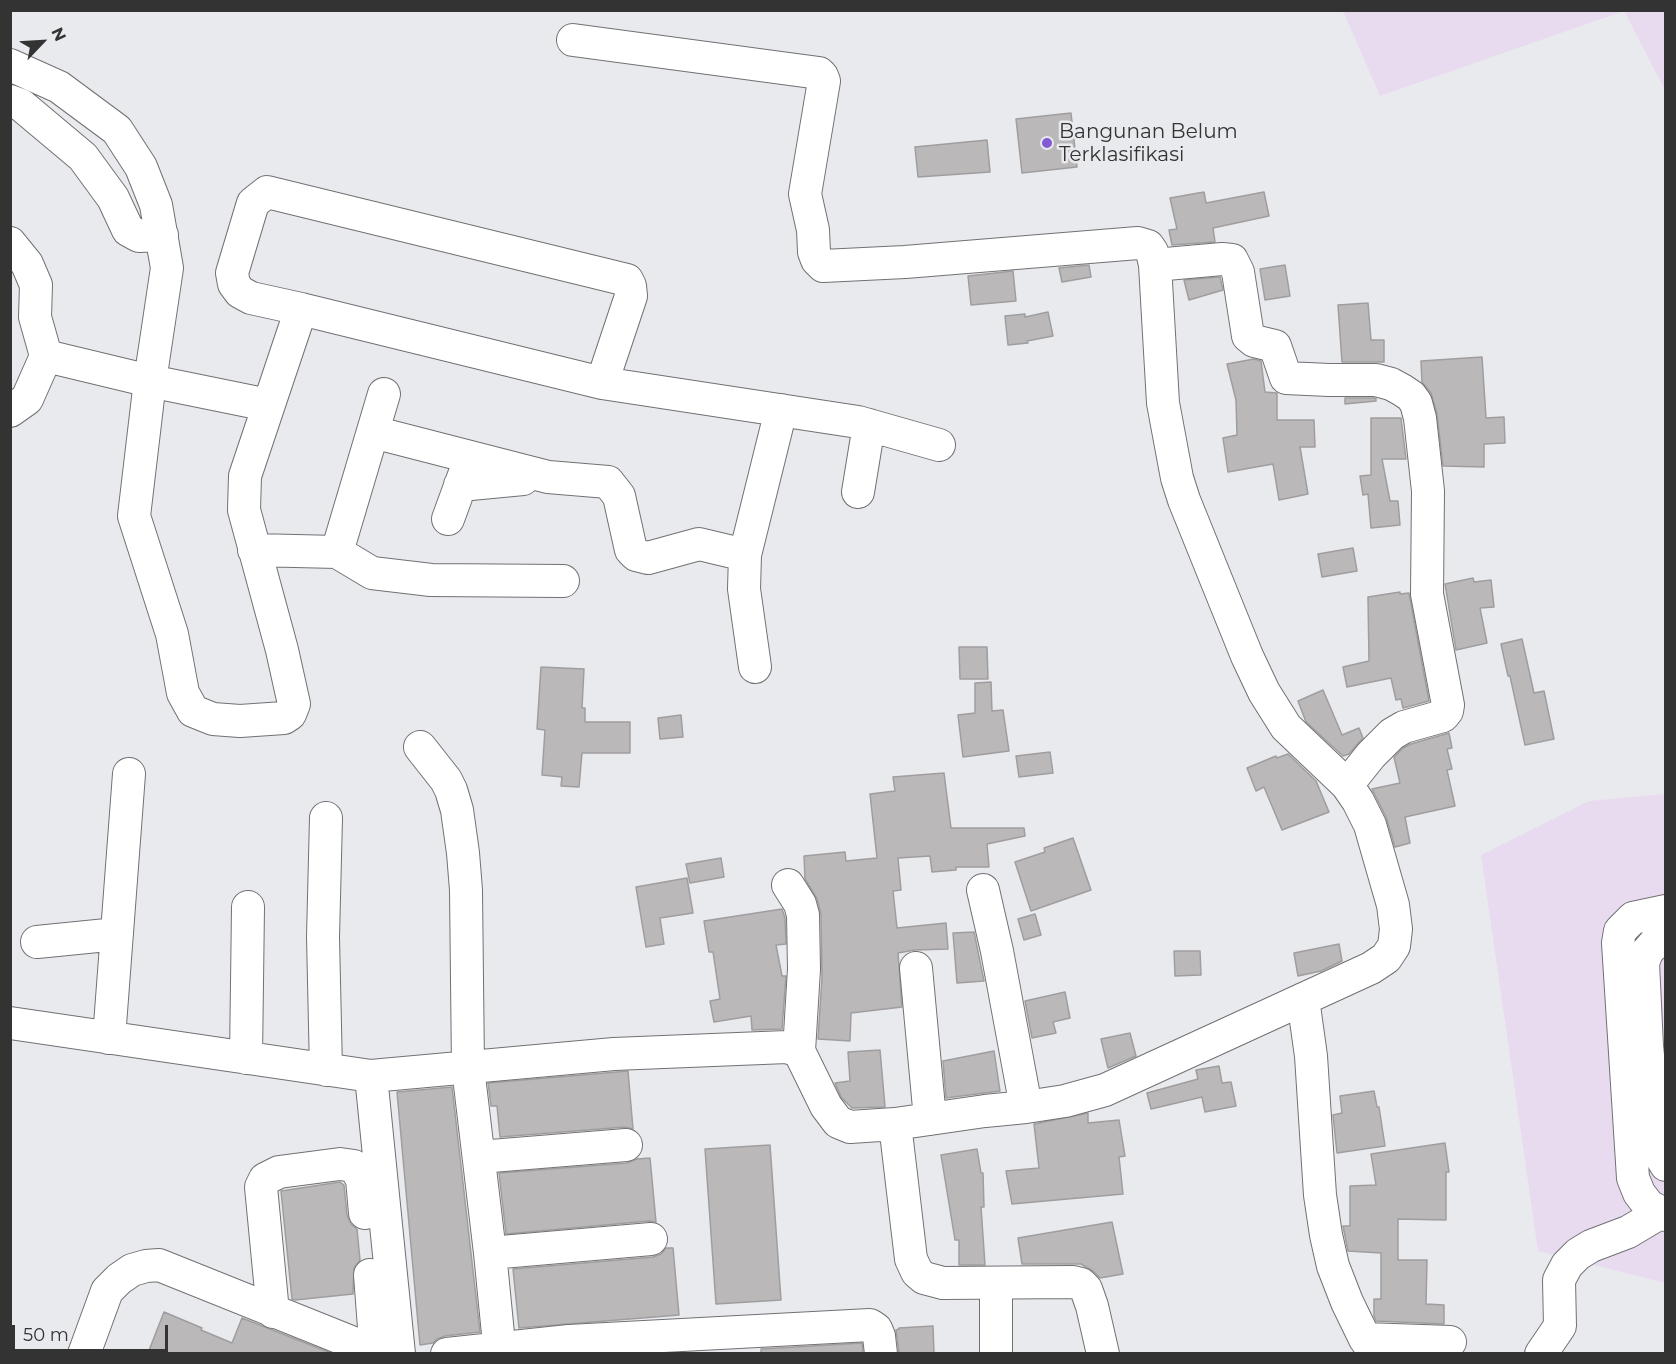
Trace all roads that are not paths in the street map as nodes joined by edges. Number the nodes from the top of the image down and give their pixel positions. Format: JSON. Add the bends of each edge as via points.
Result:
{"nodes":[{"id":1,"x":573,"y":40,"type":"dead end"},
{"id":2,"x":10,"y":65,"type":"edge"},
{"id":3,"x":10,"y":101,"type":"edge"},
{"id":4,"x":162,"y":235,"type":"junction"},
{"id":5,"x":10,"y":243,"type":"edge"},
{"id":6,"x":1155,"y":265,"type":"junction"},
{"id":7,"x":23,"y":300,"type":"edge"},
{"id":8,"x":301,"y":309,"type":"junction"},
{"id":9,"x":46,"y":356,"type":"junction"},
{"id":10,"x":150,"y":381,"type":"junction"},
{"id":11,"x":602,"y":383,"type":"junction"},
{"id":12,"x":384,"y":394,"type":"dead end"},
{"id":13,"x":268,"y":405,"type":"junction"},
{"id":14,"x":781,"y":410,"type":"junction"},
{"id":15,"x":10,"y":411,"type":"edge"},
{"id":16,"x":869,"y":425,"type":"junction"},
{"id":17,"x":373,"y":432,"type":"junction"},
{"id":18,"x":939,"y":445,"type":"dead end"},
{"id":19,"x":465,"y":471,"type":"junction"},
{"id":20,"x":858,"y":492,"type":"dead end"},
{"id":21,"x":448,"y":519,"type":"dead end"},
{"id":22,"x":254,"y":550,"type":"junction"},
{"id":23,"x":337,"y":552,"type":"junction"},
{"id":24,"x":745,"y":555,"type":"junction"},
{"id":25,"x":563,"y":581,"type":"dead end"},
{"id":26,"x":755,"y":667,"type":"dead end"},
{"id":27,"x":420,"y":747,"type":"dead end"},
{"id":28,"x":129,"y":774,"type":"dead end"},
{"id":29,"x":1347,"y":785,"type":"junction"},
{"id":30,"x":326,"y":818,"type":"dead end"},
{"id":31,"x":788,"y":885,"type":"dead end"},
{"id":32,"x":983,"y":890,"type":"dead end"},
{"id":33,"x":248,"y":907,"type":"dead end"},
{"id":34,"x":1665,"y":911,"type":"edge"},
{"id":35,"x":117,"y":934,"type":"junction"},
{"id":36,"x":1665,"y":940,"type":"edge"},
{"id":37,"x":37,"y":942,"type":"dead end"},
{"id":38,"x":916,"y":968,"type":"dead end"},
{"id":39,"x":1303,"y":999,"type":"junction"},
{"id":40,"x":10,"y":1023,"type":"edge"},
{"id":41,"x":109,"y":1038,"type":"junction"},
{"id":42,"x":799,"y":1051,"type":"junction"},
{"id":43,"x":246,"y":1059,"type":"junction"},
{"id":44,"x":468,"y":1068,"type":"junction"},
{"id":45,"x":326,"y":1070,"type":"junction"},
{"id":46,"x":371,"y":1076,"type":"junction"},
{"id":47,"x":1026,"y":1107,"type":"junction"},
{"id":48,"x":930,"y":1119,"type":"junction"},
{"id":49,"x":895,"y":1124,"type":"junction"},
{"id":50,"x":626,"y":1145,"type":"dead end"},
{"id":51,"x":479,"y":1157,"type":"junction"},
{"id":52,"x":1665,"y":1165,"type":"edge"},
{"id":53,"x":1663,"y":1214,"type":"edge"},
{"id":54,"x":651,"y":1239,"type":"dead end"},
{"id":55,"x":490,"y":1252,"type":"junction"},
{"id":56,"x":996,"y":1283,"type":"junction"},
{"id":57,"x":273,"y":1312,"type":"junction"},
{"id":58,"x":1450,"y":1342,"type":"dead end"},
{"id":59,"x":1371,"y":1346,"type":"edge"},
{"id":60,"x":500,"y":1350,"type":"edge"},
{"id":61,"x":84,"y":1353,"type":"edge"},
{"id":62,"x":383,"y":1353,"type":"edge"},
{"id":63,"x":447,"y":1353,"type":"edge"},
{"id":64,"x":881,"y":1353,"type":"edge"},
{"id":65,"x":996,"y":1353,"type":"edge"},
{"id":66,"x":1103,"y":1353,"type":"edge"},
{"id":67,"x":1541,"y":1353,"type":"edge"}],
"edges":[{"from":1,"to":6,"type":"street","via":[[819,73],[824,81],[806,194],[814,252],[823,266],[1138,243],[1148,246]]},
{"from":2,"to":4,"type":"street","via":[[59,87],[117,130],[141,167],[156,205]]},
{"from":3,"to":4,"type":"street","via":[[21,105],[83,158],[113,198],[128,230],[139,236]]},
{"from":4,"to":10,"type":"street","via":[[167,268]]},
{"from":5,"to":7,"type":"street","via":[[27,264],[36,285]]},
{"from":6,"to":29,"type":"street","via":[[1163,403],[1184,501],[1264,692],[1286,727]]},
{"from":6,"to":29,"type":"street","via":[[1232,260],[1238,272],[1248,336],[1254,342],[1275,346],[1286,378],[1376,380],[1402,390],[1416,404],[1428,491],[1427,594],[1449,705],[1443,716],[1392,734]]},
{"from":7,"to":9,"type":"street","via":[[35,317]]},
{"from":8,"to":11,"type":"street"},
{"from":8,"to":11,"type":"street","via":[[251,298],[234,284],[232,273],[253,203],[267,192],[627,280],[631,296]]},
{"from":8,"to":13,"type":"street"},
{"from":9,"to":10,"type":"street"},
{"from":9,"to":15,"type":"street","via":[[27,399]]},
{"from":10,"to":13,"type":"street"},
{"from":10,"to":22,"type":"street","via":[[134,516],[172,634],[183,693],[193,711],[213,719],[284,718],[294,704]]},
{"from":11,"to":14,"type":"street"},
{"from":12,"to":17,"type":"street"},
{"from":13,"to":22,"type":"street","via":[[245,476],[244,510]]},
{"from":14,"to":16,"type":"street"},
{"from":14,"to":24,"type":"street"},
{"from":16,"to":18,"type":"street"},
{"from":16,"to":20,"type":"street"},
{"from":17,"to":19,"type":"street"},
{"from":17,"to":23,"type":"street"},
{"from":19,"to":21,"type":"street"},
{"from":19,"to":24,"type":"street","via":[[608,483],[619,496],[631,550],[636,555],[648,558],[699,544]]},
{"from":22,"to":23,"type":"street"},
{"from":23,"to":25,"type":"street","via":[[372,573],[431,580]]},
{"from":24,"to":26,"type":"street","via":[[744,588]]},
{"from":27,"to":44,"type":"street","via":[[446,780],[457,810],[466,890]]},
{"from":28,"to":35,"type":"street"},
{"from":29,"to":39,"type":"street","via":[[1370,825],[1379,855],[1393,905],[1394,946],[1386,958],[1371,968]]},
{"from":30,"to":45,"type":"street"},
{"from":31,"to":42,"type":"street","via":[[803,915]]},
{"from":32,"to":47,"type":"street"},
{"from":33,"to":43,"type":"street"},
{"from":34,"to":53,"type":"street","via":[[1634,918],[1620,931],[1618,943],[1633,1178],[1649,1206]]},
{"from":35,"to":37,"type":"street"},
{"from":35,"to":41,"type":"street"},
{"from":36,"to":52,"type":"street","via":[[1654,944],[1643,963],[1658,1152]]},
{"from":38,"to":48,"type":"street"},
{"from":39,"to":47,"type":"street","via":[[1105,1090]]},
{"from":39,"to":59,"type":"street","via":[[1326,1235],[1347,1302]]},
{"from":40,"to":41,"type":"street"},
{"from":41,"to":43,"type":"street"},
{"from":42,"to":44,"type":"street","via":[[773,1047],[614,1054]]},
{"from":42,"to":49,"type":"street","via":[[837,1122],[850,1127]]},
{"from":43,"to":45,"type":"street"},
{"from":44,"to":46,"type":"street"},
{"from":44,"to":51,"type":"street"},
{"from":45,"to":46,"type":"street"},
{"from":46,"to":62,"type":"street"},
{"from":47,"to":48,"type":"street"},
{"from":48,"to":49,"type":"street"},
{"from":49,"to":56,"type":"street","via":[[911,1259],[917,1272],[943,1284]]},
{"from":50,"to":51,"type":"street"},
{"from":51,"to":55,"type":"street"},
{"from":53,"to":67,"type":"street","via":[[1591,1246],[1567,1265],[1559,1280],[1560,1326]]},
{"from":54,"to":55,"type":"street"},
{"from":55,"to":60,"type":"street"},
{"from":56,"to":65,"type":"street"},
{"from":56,"to":66,"type":"street","via":[[1081,1284],[1092,1306]]},
{"from":57,"to":61,"type":"street","via":[[159,1265],[146,1266],[132,1270],[107,1291]]},
{"from":57,"to":62,"type":"street"},
{"from":57,"to":62,"type":"street","via":[[261,1187],[265,1179],[279,1172],[340,1164],[354,1166],[362,1179]]},
{"from":58,"to":59,"type":"street"},
{"from":60,"to":63,"type":"street"},
{"from":60,"to":64,"type":"street","via":[[569,1341],[870,1325],[879,1336]]}]}
